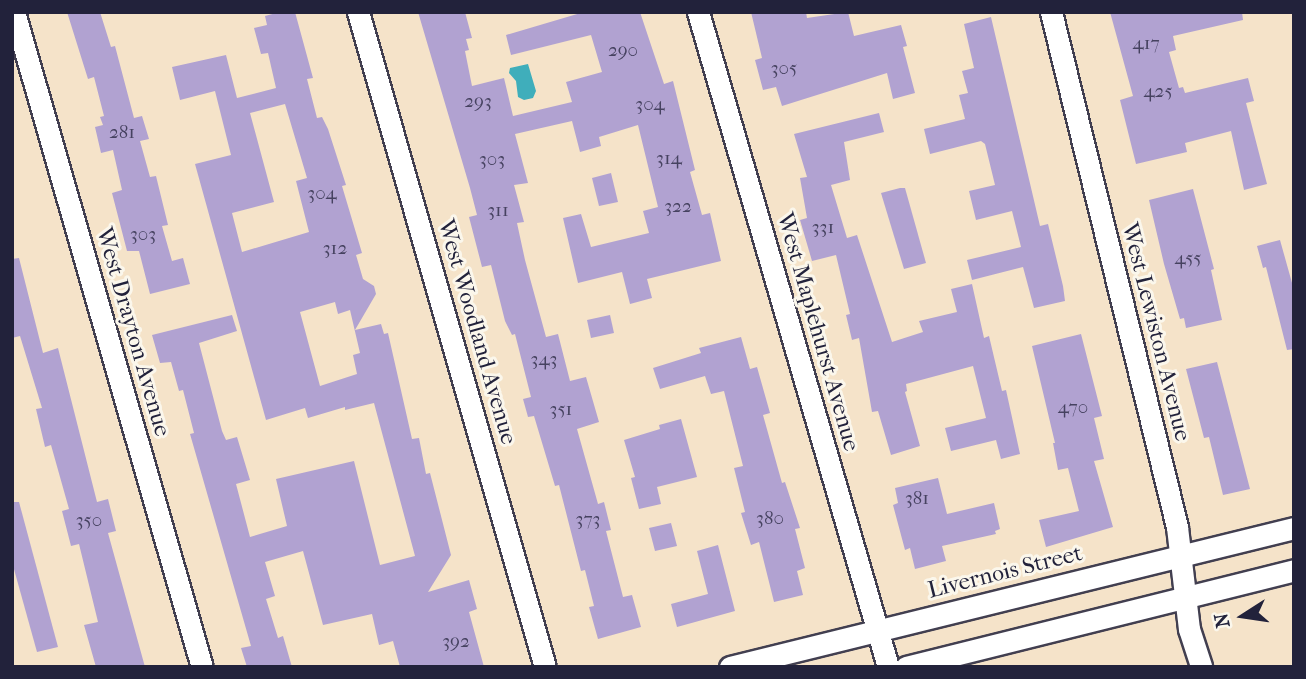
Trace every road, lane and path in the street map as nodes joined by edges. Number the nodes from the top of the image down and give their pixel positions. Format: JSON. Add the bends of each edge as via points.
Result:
{"nodes":[{"id":1,"x":14,"y":12,"type":"edge"},
{"id":2,"x":358,"y":12,"type":"edge"},
{"id":3,"x":698,"y":12,"type":"edge"},
{"id":4,"x":1051,"y":12,"type":"edge"},
{"id":5,"x":1294,"y":528,"type":"edge"},
{"id":6,"x":1180,"y":555,"type":"junction"},
{"id":7,"x":1294,"y":570,"type":"edge"},
{"id":8,"x":1185,"y":596,"type":"junction"},
{"id":9,"x":877,"y":631,"type":"junction"},
{"id":10,"x":202,"y":667,"type":"edge"},
{"id":11,"x":545,"y":667,"type":"edge"},
{"id":12,"x":730,"y":667,"type":"edge"},
{"id":13,"x":888,"y":667,"type":"edge"},
{"id":14,"x":906,"y":667,"type":"edge"},
{"id":15,"x":1201,"y":667,"type":"edge"}],
"edges":[{"from":1,"to":10,"type":"street","name":"West Drayton Avenue"},
{"from":2,"to":11,"type":"street","name":"West Woodland Avenue"},
{"from":3,"to":9,"type":"street","name":"West Maplehurst Avenue"},
{"from":4,"to":6,"type":"street","name":"West Lewiston Avenue","via":[[1177,527]]},
{"from":5,"to":6,"type":"street","name":"Livernois Street"},
{"from":6,"to":8,"type":"street","name":"West Lewiston Avenue"},
{"from":6,"to":9,"type":"street","name":"Livernois Street"},
{"from":7,"to":8,"type":"street"},
{"from":8,"to":14,"type":"street"},
{"from":8,"to":15,"type":"street","name":"West Lewiston Avenue"},
{"from":9,"to":12,"type":"street","name":"Livernois Street"},
{"from":9,"to":13,"type":"street","name":"West Maplehurst Avenue"}]}
